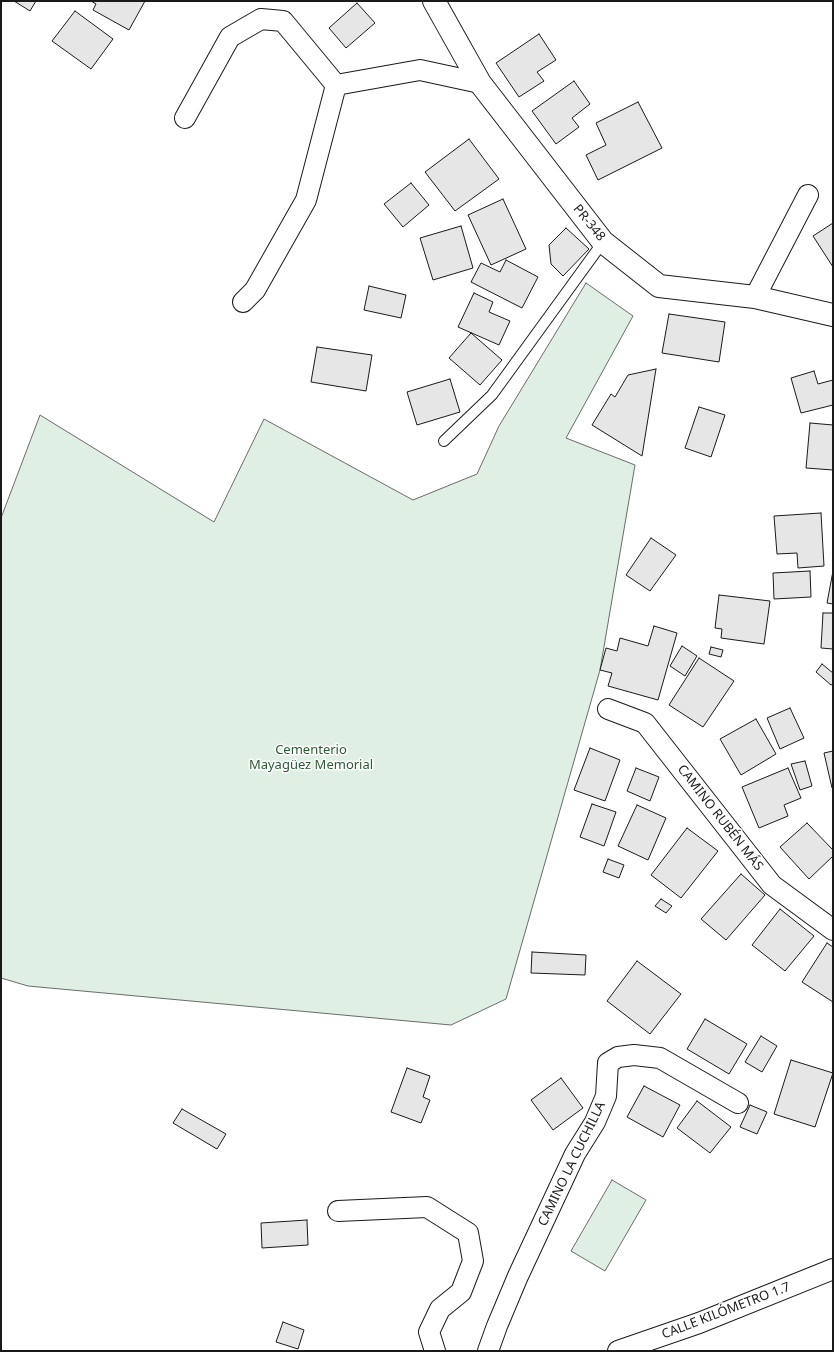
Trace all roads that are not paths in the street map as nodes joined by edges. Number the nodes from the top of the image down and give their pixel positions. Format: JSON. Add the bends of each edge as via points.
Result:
{"nodes":[{"id":1,"x":434,"y":1,"type":"edge"},
{"id":2,"x":480,"y":82,"type":"junction"},
{"id":3,"x":336,"y":85,"type":"junction"},
{"id":4,"x":185,"y":118,"type":"dead end"},
{"id":5,"x":808,"y":194,"type":"dead end"},
{"id":6,"x":603,"y":242,"type":"junction"},
{"id":7,"x":756,"y":297,"type":"junction"},
{"id":8,"x":243,"y":302,"type":"dead end"},
{"id":9,"x":833,"y":315,"type":"edge"},
{"id":10,"x":444,"y":441,"type":"dead end"},
{"id":11,"x":608,"y":709,"type":"dead end"},
{"id":12,"x":833,"y":930,"type":"edge"},
{"id":13,"x":738,"y":1103,"type":"dead end"},
{"id":14,"x":338,"y":1211,"type":"dead end"},
{"id":15,"x":833,"y":1269,"type":"edge"},
{"id":16,"x":435,"y":1351,"type":"edge"},
{"id":17,"x":488,"y":1351,"type":"edge"},
{"id":18,"x":618,"y":1351,"type":"edge"}],
"edges":[{"from":1,"to":2,"type":"street","name":"PR-348","number":"PR-348"},
{"from":2,"to":3,"type":"street","via":[[420,70]]},
{"from":2,"to":6,"type":"street","name":"PR-348","number":"PR-348"},
{"from":3,"to":4,"type":"street","via":[[283,21],[261,19],[230,36]]},
{"from":3,"to":8,"type":"street","via":[[306,200],[255,290]]},
{"from":5,"to":7,"type":"street"},
{"from":6,"to":7,"type":"street","name":"PR-348","number":"PR-348","via":[[659,286]]},
{"from":6,"to":10,"type":"lane","via":[[492,396]]},
{"from":7,"to":9,"type":"street","name":"PR-348","number":"PR-348"},
{"from":11,"to":12,"type":"street","name":"CAMINO RUBÉN MÁS","via":[[645,722],[772,885]]},
{"from":13,"to":17,"type":"street","name":"CAMINO LA CUCHILLA","via":[[660,1058],[634,1055],[618,1057],[608,1063],[606,1096],[595,1122],[575,1154],[522,1269]]},
{"from":14,"to":16,"type":"street","via":[[427,1207],[468,1233],[473,1261],[461,1292],[440,1309],[429,1332]]},
{"from":15,"to":18,"type":"street","name":"CALLE KILÓMETRO 1.7","via":[[699,1323]]}]}
